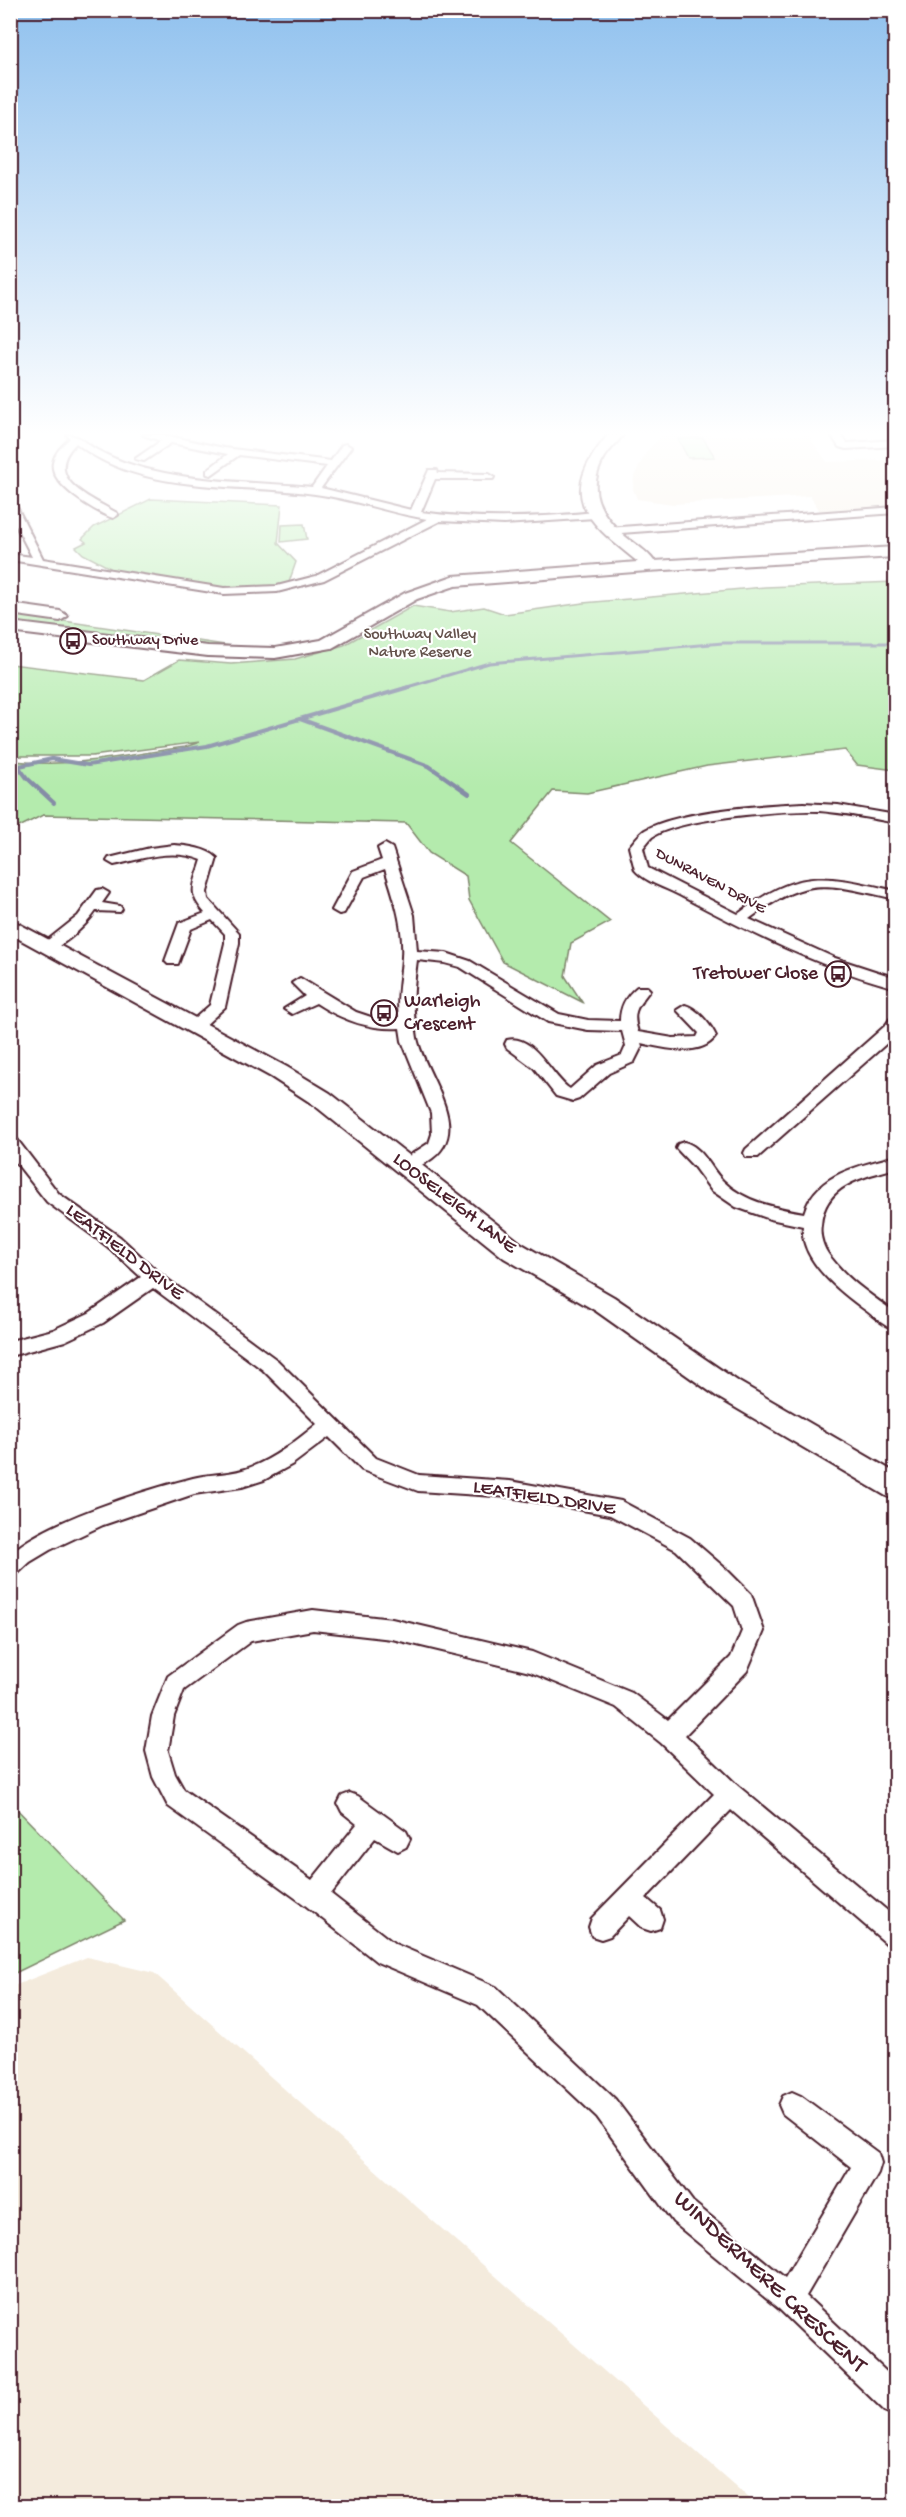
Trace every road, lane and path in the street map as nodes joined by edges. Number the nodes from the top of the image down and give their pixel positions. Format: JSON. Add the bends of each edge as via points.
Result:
{"nodes":[{"id":1,"x":35,"y":552,"type":"edge"},
{"id":2,"x":370,"y":552,"type":"edge"},
{"id":3,"x":635,"y":552,"type":"edge"},
{"id":4,"x":888,"y":552,"type":"edge"},
{"id":5,"x":10,"y":557,"type":"edge"},
{"id":6,"x":38,"y":562,"type":"junction"},
{"id":7,"x":647,"y":566,"type":"junction"},
{"id":8,"x":10,"y":609,"type":"edge"},
{"id":9,"x":10,"y":627,"type":"edge"},
{"id":10,"x":351,"y":631,"type":"junction"},
{"id":11,"x":896,"y":819,"type":"edge"},
{"id":12,"x":121,"y":857,"type":"dead end"},
{"id":13,"x":102,"y":893,"type":"dead end"},
{"id":14,"x":896,"y":896,"type":"edge"},
{"id":15,"x":94,"y":906,"type":"junction"},
{"id":16,"x":115,"y":909,"type":"dead end"},
{"id":17,"x":339,"y":910,"type":"dead end"},
{"id":18,"x":213,"y":914,"type":"junction"},
{"id":19,"x":739,"y":920,"type":"junction"},
{"id":20,"x":10,"y":925,"type":"edge"},
{"id":21,"x":49,"y":946,"type":"junction"},
{"id":22,"x":410,"y":955,"type":"junction"},
{"id":23,"x":173,"y":961,"type":"dead end"},
{"id":24,"x":300,"y":983,"type":"dead end"},
{"id":25,"x":896,"y":983,"type":"edge"},
{"id":26,"x":642,"y":990,"type":"dead end"},
{"id":27,"x":315,"y":997,"type":"junction"},
{"id":28,"x":292,"y":1009,"type":"dead end"},
{"id":29,"x":685,"y":1010,"type":"dead end"},
{"id":30,"x":406,"y":1023,"type":"junction"},
{"id":31,"x":896,"y":1023,"type":"edge"},
{"id":32,"x":194,"y":1026,"type":"junction"},
{"id":33,"x":631,"y":1031,"type":"junction"},
{"id":34,"x":513,"y":1044,"type":"dead end"},
{"id":35,"x":588,"y":1082,"type":"junction"},
{"id":36,"x":603,"y":1090,"type":"dead end"},
{"id":37,"x":10,"y":1142,"type":"edge"},
{"id":38,"x":684,"y":1148,"type":"dead end"},
{"id":39,"x":752,"y":1153,"type":"dead end"},
{"id":40,"x":896,"y":1162,"type":"edge"},
{"id":41,"x":404,"y":1167,"type":"junction"},
{"id":42,"x":811,"y":1221,"type":"junction"},
{"id":43,"x":153,"y":1278,"type":"junction"},
{"id":44,"x":896,"y":1323,"type":"edge"},
{"id":45,"x":10,"y":1349,"type":"edge"},
{"id":46,"x":329,"y":1426,"type":"junction"},
{"id":47,"x":896,"y":1488,"type":"edge"},
{"id":48,"x":10,"y":1568,"type":"edge"},
{"id":49,"x":669,"y":1735,"type":"junction"},
{"id":50,"x":730,"y":1794,"type":"junction"},
{"id":51,"x":350,"y":1804,"type":"dead end"},
{"id":52,"x":373,"y":1822,"type":"junction"},
{"id":53,"x":398,"y":1839,"type":"dead end"},
{"id":54,"x":314,"y":1896,"type":"junction"},
{"id":55,"x":628,"y":1898,"type":"junction"},
{"id":56,"x":651,"y":1919,"type":"dead end"},
{"id":57,"x":601,"y":1927,"type":"dead end"},
{"id":58,"x":896,"y":1935,"type":"edge"},
{"id":59,"x":792,"y":2105,"type":"dead end"},
{"id":60,"x":789,"y":2299,"type":"junction"},
{"id":61,"x":896,"y":2402,"type":"edge"}],
"edges":[{"from":1,"to":6,"type":"street"},
{"from":2,"to":6,"type":"street","via":[[320,578],[277,589],[224,591]]},
{"from":3,"to":7,"type":"street"},
{"from":4,"to":7,"type":"street"},
{"from":5,"to":6,"type":"street"},
{"from":7,"to":10,"type":"street","via":[[453,581],[411,596]]},
{"from":8,"to":10,"type":"street","via":[[252,645],[283,645]]},
{"from":9,"to":10,"type":"street","via":[[244,653],[310,648]]},
{"from":11,"to":19,"type":"street","name":"DUNRAVEN DRIVE","via":[[805,807],[772,810],[673,824],[649,833],[636,847],[642,870]]},
{"from":12,"to":18,"type":"street","via":[[174,848],[210,858],[200,892],[201,900]]},
{"from":13,"to":15,"type":"street"},
{"from":14,"to":19,"type":"street","via":[[842,884],[805,882],[774,895]]},
{"from":15,"to":16,"type":"street"},
{"from":15,"to":21,"type":"street","via":[[83,920]]},
{"from":17,"to":22,"type":"street","via":[[358,874],[387,855],[407,915]]},
{"from":18,"to":23,"type":"street","via":[[184,926]]},
{"from":18,"to":32,"type":"street","via":[[232,933],[232,943],[217,1007]]},
{"from":19,"to":25,"type":"street","name":"DUNRAVEN DRIVE","via":[[852,971]]},
{"from":20,"to":21,"type":"street","name":"LOOSELEIGH LANE"},
{"from":21,"to":32,"type":"street","name":"LOOSELEIGH LANE"},
{"from":22,"to":30,"type":"street","via":[[404,1000]]},
{"from":22,"to":33,"type":"street","via":[[465,964],[554,1018]]},
{"from":24,"to":27,"type":"street"},
{"from":26,"to":33,"type":"street","via":[[629,1003]]},
{"from":27,"to":28,"type":"street"},
{"from":27,"to":30,"type":"street","via":[[368,1022]]},
{"from":29,"to":33,"type":"street","via":[[706,1031],[705,1040],[677,1043]]},
{"from":30,"to":41,"type":"street","via":[[418,1066],[439,1113],[442,1136],[429,1153]]},
{"from":31,"to":39,"type":"street"},
{"from":32,"to":41,"type":"street","name":"LOOSELEIGH LANE","via":[[322,1099]]},
{"from":33,"to":35,"type":"street","via":[[634,1046],[628,1058],[603,1069]]},
{"from":34,"to":35,"type":"street","via":[[535,1059],[564,1094],[573,1095]]},
{"from":35,"to":36,"type":"street"},
{"from":37,"to":43,"type":"street","name":"LEATFIELD DRIVE","via":[[53,1198],[114,1242]]},
{"from":38,"to":42,"type":"street","via":[[717,1186],[742,1203]]},
{"from":40,"to":42,"type":"street","via":[[834,1185],[816,1203]]},
{"from":41,"to":47,"type":"street","name":"LOOSELEIGH LANE","via":[[513,1251],[605,1304],[729,1390]]},
{"from":42,"to":44,"type":"street","via":[[816,1249],[825,1264]]},
{"from":43,"to":45,"type":"street","via":[[96,1318],[58,1336]]},
{"from":43,"to":46,"type":"street","name":"LEATFIELD DRIVE","via":[[270,1365]]},
{"from":46,"to":48,"type":"street","via":[[286,1459],[255,1475],[195,1486],[126,1507],[44,1543]]},
{"from":46,"to":49,"type":"street","name":"LEATFIELD DRIVE","via":[[369,1464],[418,1483],[510,1489],[614,1507],[683,1544],[719,1576],[743,1601],[753,1631],[740,1664]]},
{"from":49,"to":50,"type":"street"},
{"from":49,"to":54,"type":"street","name":"WINDERMERE CRESCENT","via":[[624,1700],[532,1662],[392,1629],[313,1620],[246,1632],[176,1683],[163,1716],[157,1751],[176,1798]]},
{"from":50,"to":55,"type":"street"},
{"from":50,"to":58,"type":"street"},
{"from":51,"to":52,"type":"street"},
{"from":52,"to":53,"type":"street"},
{"from":52,"to":54,"type":"street"},
{"from":54,"to":60,"type":"street","name":"WINDERMERE CRESCENT","via":[[386,1953],[487,1996],[606,2108],[683,2212]]},
{"from":55,"to":56,"type":"street"},
{"from":55,"to":57,"type":"street"},
{"from":59,"to":60,"type":"street","via":[[867,2163]]},
{"from":60,"to":61,"type":"street","name":"WINDERMERE CRESCENT"}]}
